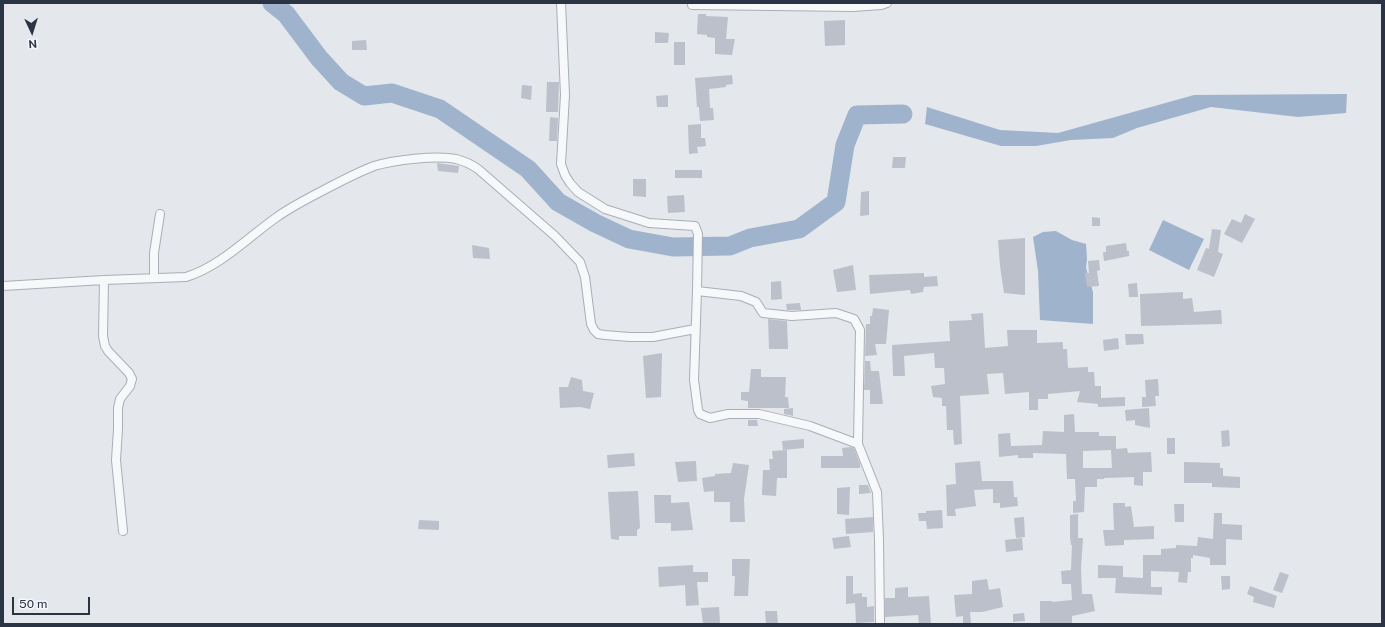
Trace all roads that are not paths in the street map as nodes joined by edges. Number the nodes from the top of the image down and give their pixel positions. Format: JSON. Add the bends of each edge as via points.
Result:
{"nodes":[{"id":1,"x":561,"y":3,"type":"edge"},
{"id":2,"x":887,"y":3,"type":"edge"},
{"id":3,"x":692,"y":5,"type":"dead end"},
{"id":4,"x":160,"y":214,"type":"dead end"},
{"id":5,"x":154,"y":278,"type":"junction"},
{"id":6,"x":104,"y":280,"type":"junction"},
{"id":7,"x":3,"y":286,"type":"edge"},
{"id":8,"x":698,"y":291,"type":"junction"},
{"id":9,"x":695,"y":329,"type":"junction"},
{"id":10,"x":858,"y":444,"type":"junction"},
{"id":11,"x":123,"y":531,"type":"dead end"},
{"id":12,"x":880,"y":624,"type":"edge"}],
"edges":[{"from":1,"to":8,"type":"street","via":[[565,95],[561,164],[565,176],[578,192],[605,209],[649,223],[696,226]]},
{"from":2,"to":3,"type":"street","via":[[852,7]]},
{"from":4,"to":5,"type":"street","via":[[154,253]]},
{"from":5,"to":6,"type":"street"},
{"from":5,"to":9,"type":"street","via":[[186,277],[199,273],[227,256],[295,205],[354,174],[398,162],[433,158],[454,159],[478,169],[580,262],[585,277],[591,324],[598,334],[653,337]]},
{"from":6,"to":7,"type":"street"},
{"from":6,"to":11,"type":"street","via":[[105,346],[132,379],[120,399],[118,408],[116,460]]},
{"from":8,"to":9,"type":"street"},
{"from":8,"to":10,"type":"street","via":[[741,296],[756,302],[763,312],[792,316],[836,313],[854,319],[860,330]]},
{"from":9,"to":10,"type":"street","via":[[694,380],[700,414],[710,418],[728,414],[759,414],[810,426]]},
{"from":10,"to":12,"type":"street","via":[[877,492]]}]}
